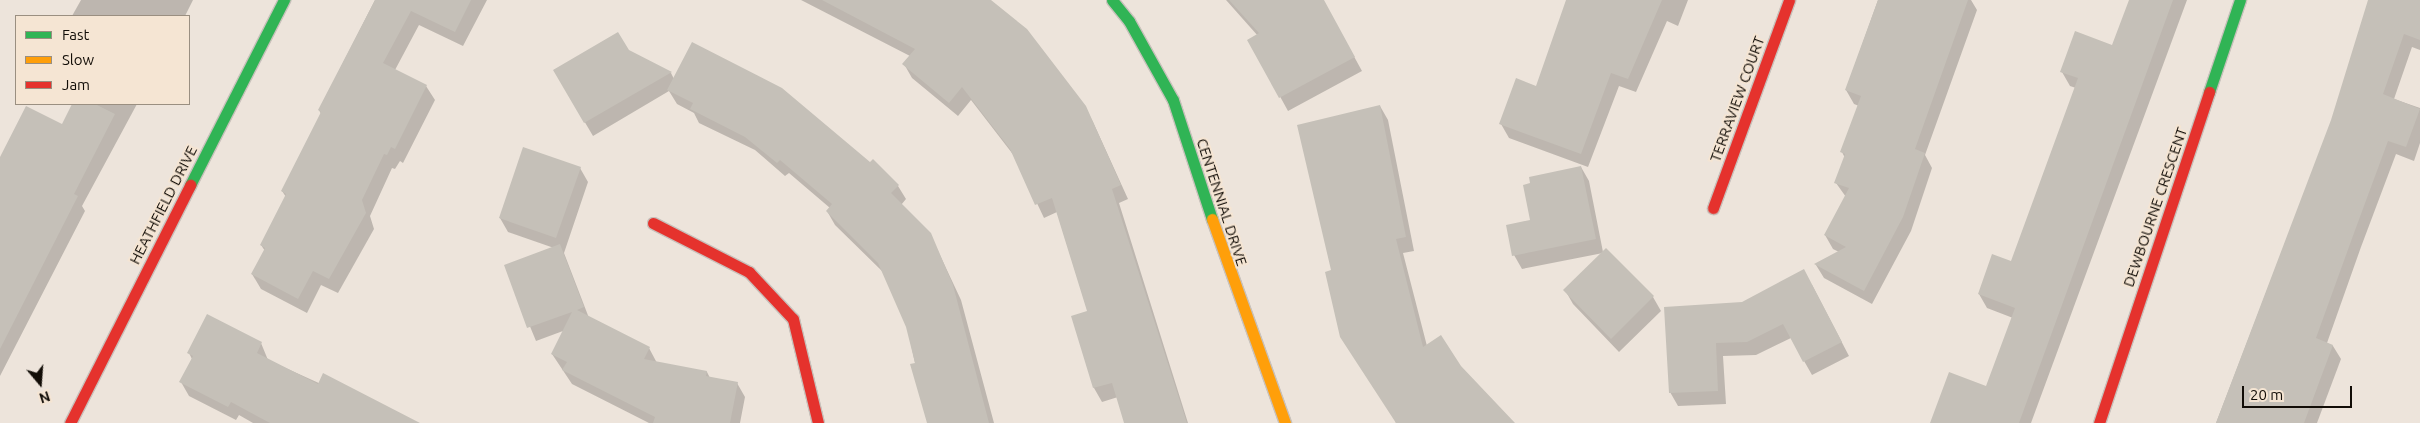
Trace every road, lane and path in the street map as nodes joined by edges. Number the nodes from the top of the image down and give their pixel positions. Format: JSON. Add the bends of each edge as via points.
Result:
{"nodes":[{"id":1,"x":284,"y":0,"type":"edge"},
{"id":2,"x":1112,"y":0,"type":"edge"},
{"id":3,"x":1789,"y":0,"type":"edge"},
{"id":4,"x":2240,"y":0,"type":"edge"},
{"id":5,"x":1713,"y":208,"type":"dead end"},
{"id":6,"x":653,"y":223,"type":"dead end"},
{"id":7,"x":70,"y":423,"type":"edge"},
{"id":8,"x":818,"y":423,"type":"edge"},
{"id":9,"x":1285,"y":423,"type":"edge"},
{"id":10,"x":2099,"y":423,"type":"edge"}],
"edges":[{"from":1,"to":7,"type":"street","name":"HEATHFIELD DRIVE"},
{"from":2,"to":9,"type":"street","name":"CENTENNIAL DRIVE","via":[[1129,20],[1173,100],[1229,272]]},
{"from":3,"to":5,"type":"street","name":"TERRAVIEW COURT"},
{"from":4,"to":10,"type":"street","name":"DEWBOURNE CRESCENT"},
{"from":6,"to":8,"type":"street","via":[[749,272],[793,319]]}]}
